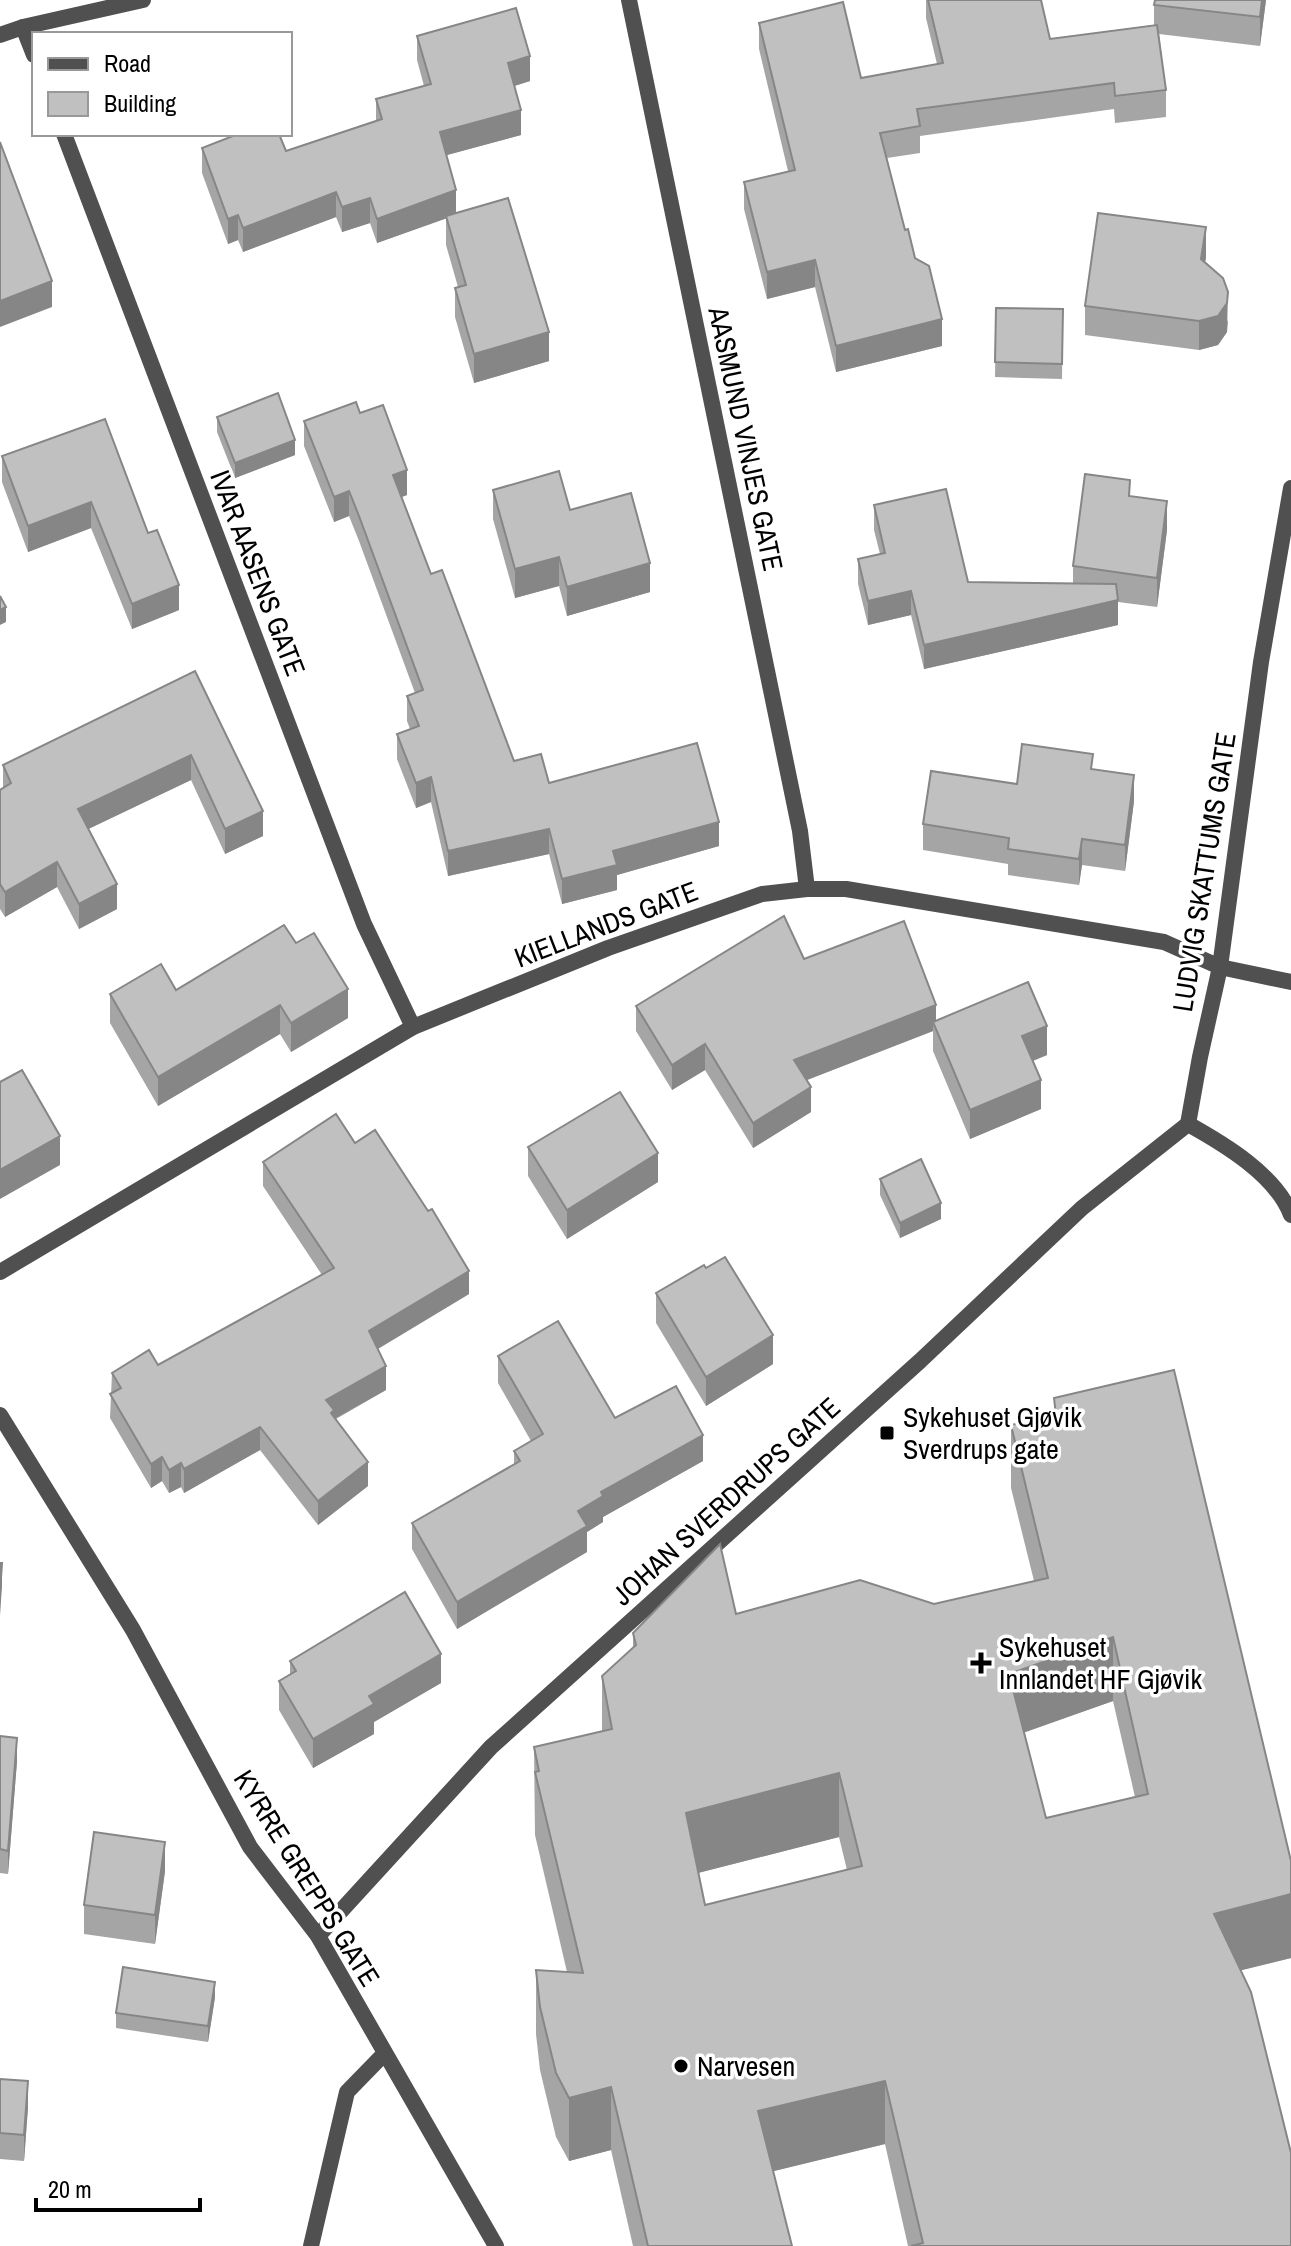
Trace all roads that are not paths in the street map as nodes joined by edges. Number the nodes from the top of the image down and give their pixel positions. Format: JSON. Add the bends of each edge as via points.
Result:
{"nodes":[{"id":1,"x":143,"y":0,"type":"edge"},
{"id":2,"x":629,"y":0,"type":"edge"},
{"id":3,"x":23,"y":27,"type":"junction"},
{"id":4,"x":0,"y":35,"type":"edge"},
{"id":5,"x":32,"y":50,"type":"edge"},
{"id":6,"x":65,"y":136,"type":"edge"},
{"id":7,"x":1291,"y":488,"type":"edge"},
{"id":8,"x":807,"y":889,"type":"junction"},
{"id":9,"x":1220,"y":967,"type":"junction"},
{"id":10,"x":1291,"y":982,"type":"edge"},
{"id":11,"x":413,"y":1027,"type":"junction"},
{"id":12,"x":1188,"y":1124,"type":"junction"},
{"id":13,"x":1291,"y":1215,"type":"edge"},
{"id":14,"x":0,"y":1272,"type":"edge"},
{"id":15,"x":0,"y":1415,"type":"edge"},
{"id":16,"x":318,"y":1936,"type":"junction"},
{"id":17,"x":384,"y":2054,"type":"junction"},
{"id":18,"x":311,"y":2246,"type":"edge"},
{"id":19,"x":496,"y":2246,"type":"edge"}],
"edges":[{"from":1,"to":3,"type":"street"},
{"from":2,"to":8,"type":"street","name":"AASMUND VINJES GATE","via":[[800,831]]},
{"from":3,"to":4,"type":"street"},
{"from":3,"to":5,"type":"street"},
{"from":6,"to":11,"type":"street","name":"IVAR AASENS GATE","via":[[364,924]]},
{"from":7,"to":9,"type":"street","name":"LUDVIG SKATTUMS GATE","via":[[1261,662]]},
{"from":8,"to":9,"type":"street","name":"KIELLANDS GATE","via":[[846,889],[1164,942]]},
{"from":8,"to":11,"type":"street","name":"KIELLANDS GATE","via":[[762,894],[608,948]]},
{"from":9,"to":10,"type":"street","name":"KIELLANDS GATE"},
{"from":9,"to":12,"type":"street","name":"LUDVIG SKATTUMS GATE"},
{"from":11,"to":14,"type":"street","name":"KIELLANDS GATE"},
{"from":12,"to":13,"type":"street","via":[[1233,1150],[1285,1200]]},
{"from":12,"to":16,"type":"street","name":"JOHAN SVERDRUPS GATE","via":[[1082,1208],[491,1747]]},
{"from":15,"to":16,"type":"street","name":"KYRRE GREPPS GATE","via":[[133,1630],[250,1847]]},
{"from":16,"to":17,"type":"street","name":"KYRRE GREPPS GATE"},
{"from":17,"to":18,"type":"street","via":[[347,2092]]},
{"from":17,"to":19,"type":"street","name":"KYRRE GREPPS GATE"}]}
